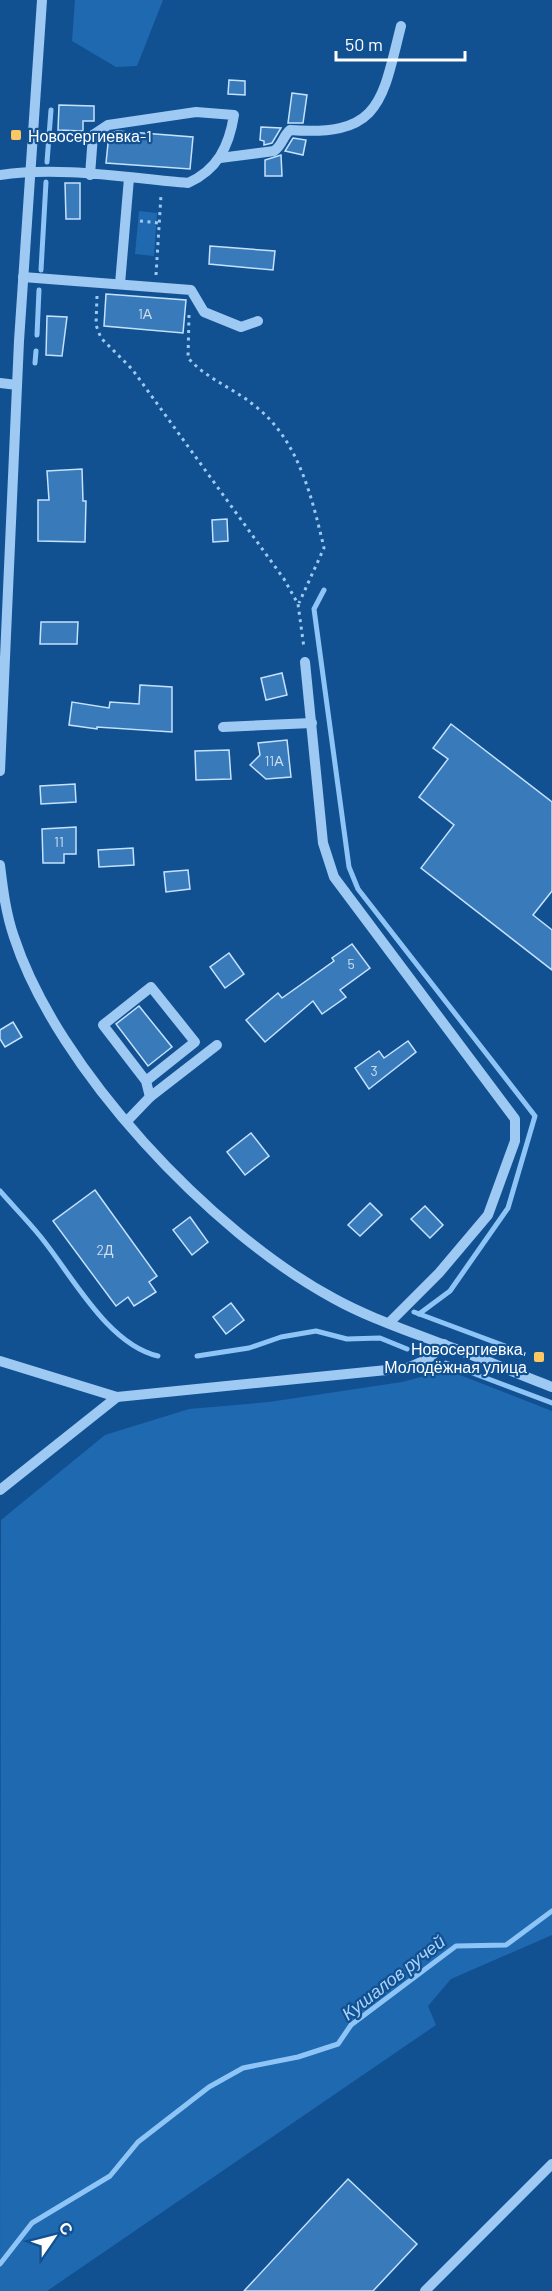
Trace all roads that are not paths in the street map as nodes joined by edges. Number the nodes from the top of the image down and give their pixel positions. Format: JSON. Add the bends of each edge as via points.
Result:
{"nodes":[{"id":1,"x":42,"y":0,"type":"edge"},
{"id":2,"x":401,"y":26,"type":"dead end"},
{"id":3,"x":220,"y":158,"type":"junction"},
{"id":4,"x":29,"y":170,"type":"junction"},
{"id":5,"x":0,"y":175,"type":"edge"},
{"id":6,"x":90,"y":175,"type":"junction"},
{"id":7,"x":129,"y":178,"type":"junction"},
{"id":8,"x":23,"y":277,"type":"junction"},
{"id":9,"x":120,"y":284,"type":"junction"},
{"id":10,"x":258,"y":321,"type":"dead end"},
{"id":11,"x":0,"y":383,"type":"edge"},
{"id":12,"x":17,"y":385,"type":"junction"},
{"id":13,"x":5,"y":536,"type":"edge"},
{"id":14,"x":305,"y":662,"type":"road end"},
{"id":15,"x":312,"y":723,"type":"junction"},
{"id":16,"x":223,"y":727,"type":"dead end"},
{"id":17,"x":0,"y":771,"type":"edge"},
{"id":18,"x":0,"y":866,"type":"edge"},
{"id":19,"x":217,"y":1045,"type":"dead end"},
{"id":20,"x":146,"y":1081,"type":"junction"},
{"id":21,"x":150,"y":1097,"type":"junction"},
{"id":22,"x":127,"y":1121,"type":"junction"},
{"id":23,"x":389,"y":1323,"type":"junction"},
{"id":24,"x":444,"y":1344,"type":"junction"},
{"id":25,"x":0,"y":1361,"type":"edge"},
{"id":26,"x":552,"y":1387,"type":"edge"},
{"id":27,"x":117,"y":1396,"type":"junction"},
{"id":28,"x":0,"y":1490,"type":"edge"},
{"id":29,"x":552,"y":2164,"type":"edge"},
{"id":30,"x":425,"y":2291,"type":"edge"}],
"edges":[{"from":1,"to":4,"type":"street"},
{"from":2,"to":3,"type":"street","via":[[385,91],[370,111],[348,128],[324,132],[290,130],[281,147],[274,151]]},
{"from":3,"to":6,"type":"street","via":[[234,116],[196,112],[108,125],[93,135]]},
{"from":3,"to":7,"type":"street","via":[[205,175],[188,183]]},
{"from":4,"to":5,"type":"street"},
{"from":4,"to":6,"type":"street"},
{"from":4,"to":8,"type":"street"},
{"from":6,"to":7,"type":"street"},
{"from":7,"to":9,"type":"street"},
{"from":8,"to":9,"type":"street"},
{"from":8,"to":12,"type":"street"},
{"from":9,"to":10,"type":"street","via":[[191,290],[204,312],[241,327]]},
{"from":11,"to":12,"type":"street"},
{"from":12,"to":13,"type":"street"},
{"from":13,"to":17,"type":"street"},
{"from":14,"to":15,"type":"street"},
{"from":15,"to":16,"type":"street"},
{"from":15,"to":23,"type":"street","via":[[323,843],[334,877],[515,1119],[515,1141],[488,1215],[439,1273]]},
{"from":18,"to":22,"type":"street","via":[[13,936],[42,1003],[85,1070]]},
{"from":19,"to":21,"type":"street"},
{"from":20,"to":20,"type":"street","via":[[103,1025],[151,987],[195,1042]]},
{"from":20,"to":21,"type":"street"},
{"from":21,"to":22,"type":"street"},
{"from":22,"to":23,"type":"street","via":[[207,1205],[270,1259],[334,1299]]},
{"from":23,"to":24,"type":"street"},
{"from":24,"to":26,"type":"street"},
{"from":24,"to":27,"type":"street","via":[[428,1359],[406,1368]]},
{"from":25,"to":27,"type":"street"},
{"from":27,"to":28,"type":"street"},
{"from":29,"to":30,"type":"street"}]}
